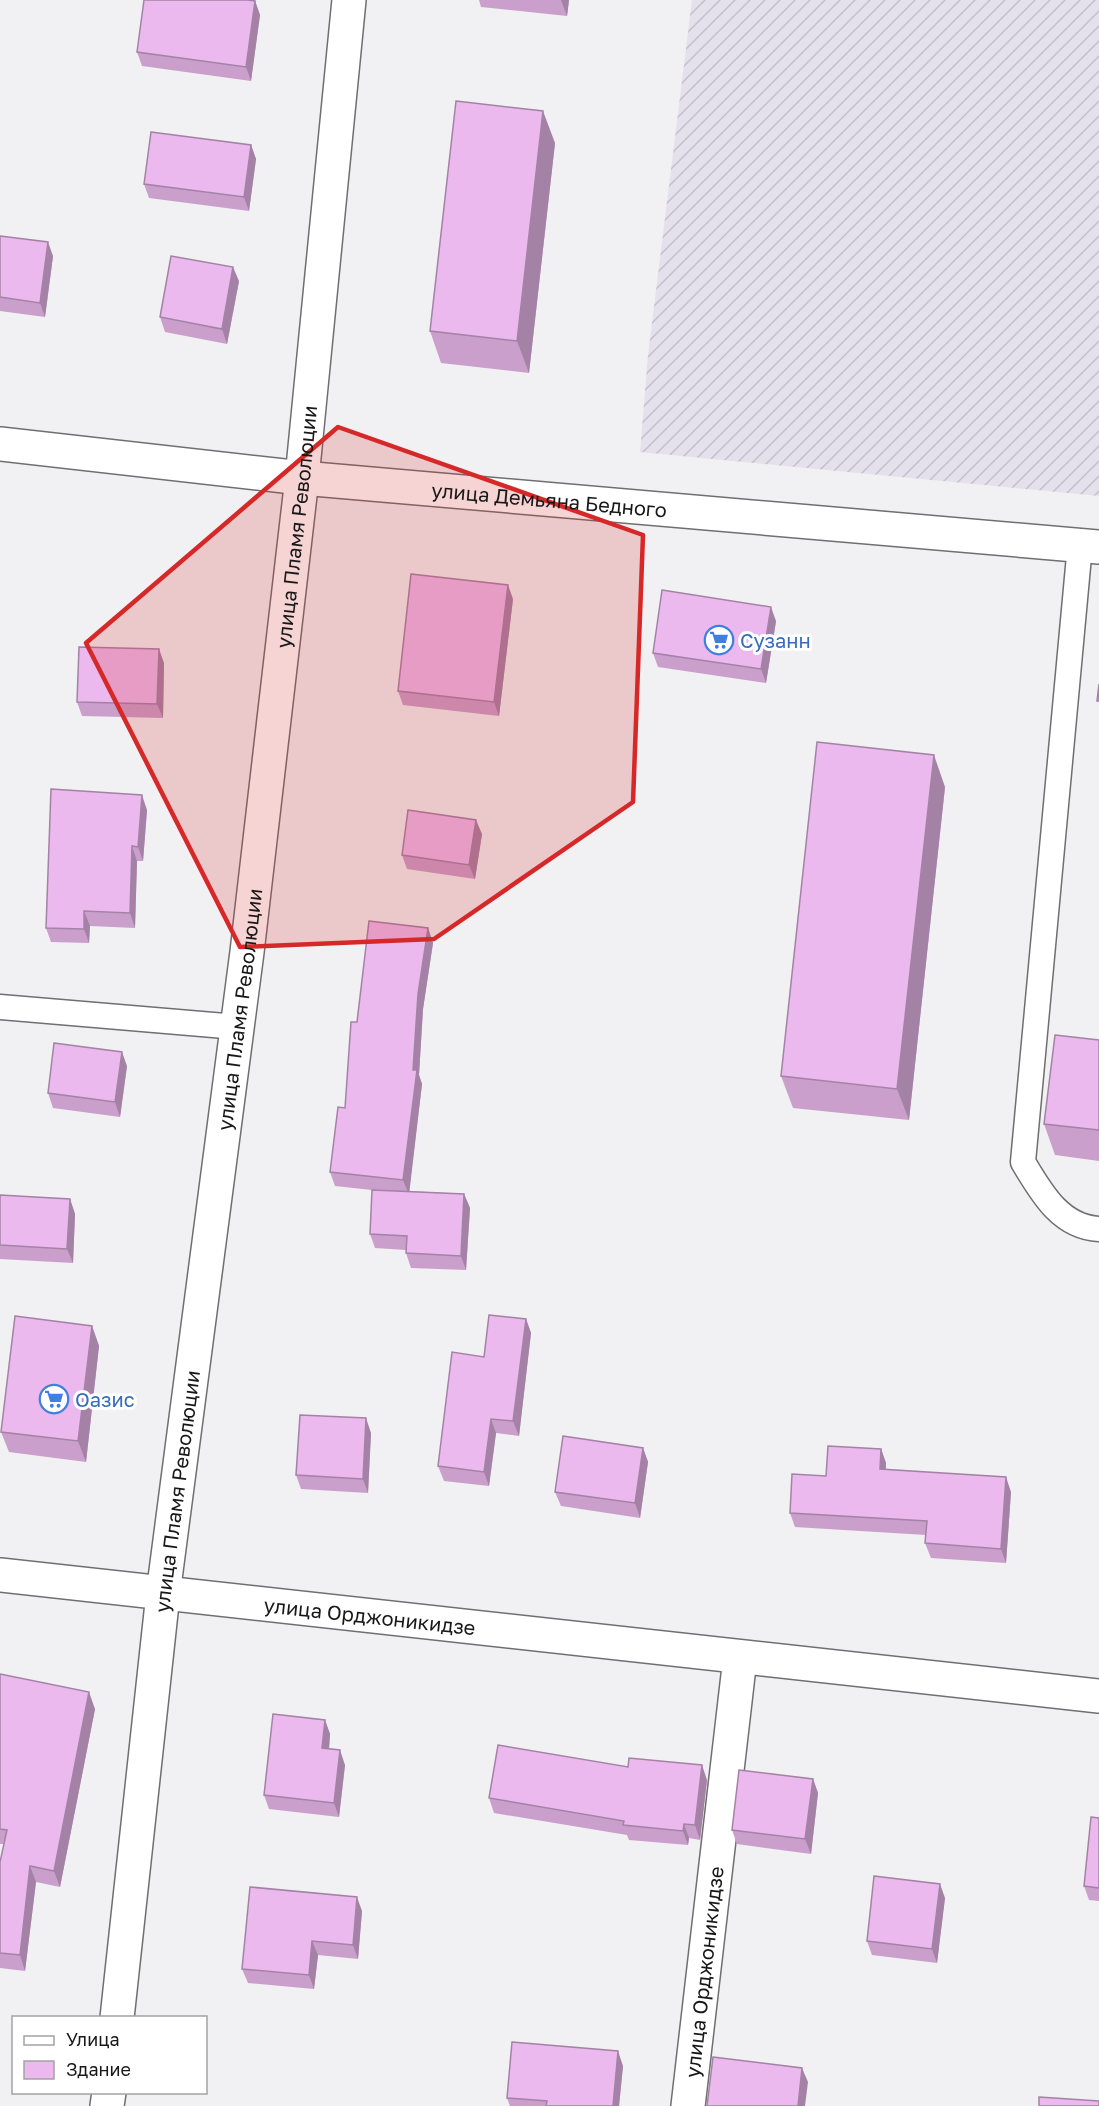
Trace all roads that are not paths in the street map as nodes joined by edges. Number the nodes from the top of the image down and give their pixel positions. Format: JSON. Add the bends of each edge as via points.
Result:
{"nodes":[{"id":1,"x":349,"y":0,"type":"edge"},
{"id":2,"x":0,"y":444,"type":"edge"},
{"id":3,"x":302,"y":478,"type":"junction"},
{"id":4,"x":1090,"y":546,"type":"edge"},
{"id":5,"x":0,"y":1007,"type":"edge"},
{"id":6,"x":237,"y":1028,"type":"junction"},
{"id":7,"x":1099,"y":1229,"type":"edge"},
{"id":8,"x":0,"y":1575,"type":"edge"},
{"id":9,"x":163,"y":1594,"type":"junction"},
{"id":10,"x":740,"y":1658,"type":"junction"},
{"id":11,"x":1099,"y":1696,"type":"edge"},
{"id":12,"x":117,"y":2016,"type":"edge"},
{"id":13,"x":688,"y":2106,"type":"edge"}],
"edges":[{"from":1,"to":3,"type":"street","name":"улица Пламя Революции"},
{"from":2,"to":3,"type":"street","name":"улица Демьяна Бедного"},
{"from":3,"to":4,"type":"street","name":"улица Демьяна Бедного"},
{"from":3,"to":6,"type":"street","name":"улица Пламя Революции"},
{"from":4,"to":7,"type":"lane","via":[[1023,1161],[1048,1204],[1082,1228]]},
{"from":5,"to":6,"type":"lane"},
{"from":6,"to":9,"type":"street","name":"улица Пламя Революции"},
{"from":8,"to":9,"type":"street","name":"улица Орджоникидзе"},
{"from":9,"to":10,"type":"street","name":"улица Орджоникидзе"},
{"from":9,"to":12,"type":"street","name":"улица Пламя Революции"},
{"from":10,"to":11,"type":"street","name":"улица Орджоникидзе"},
{"from":10,"to":13,"type":"street","name":"улица Орджоникидзе"}]}
